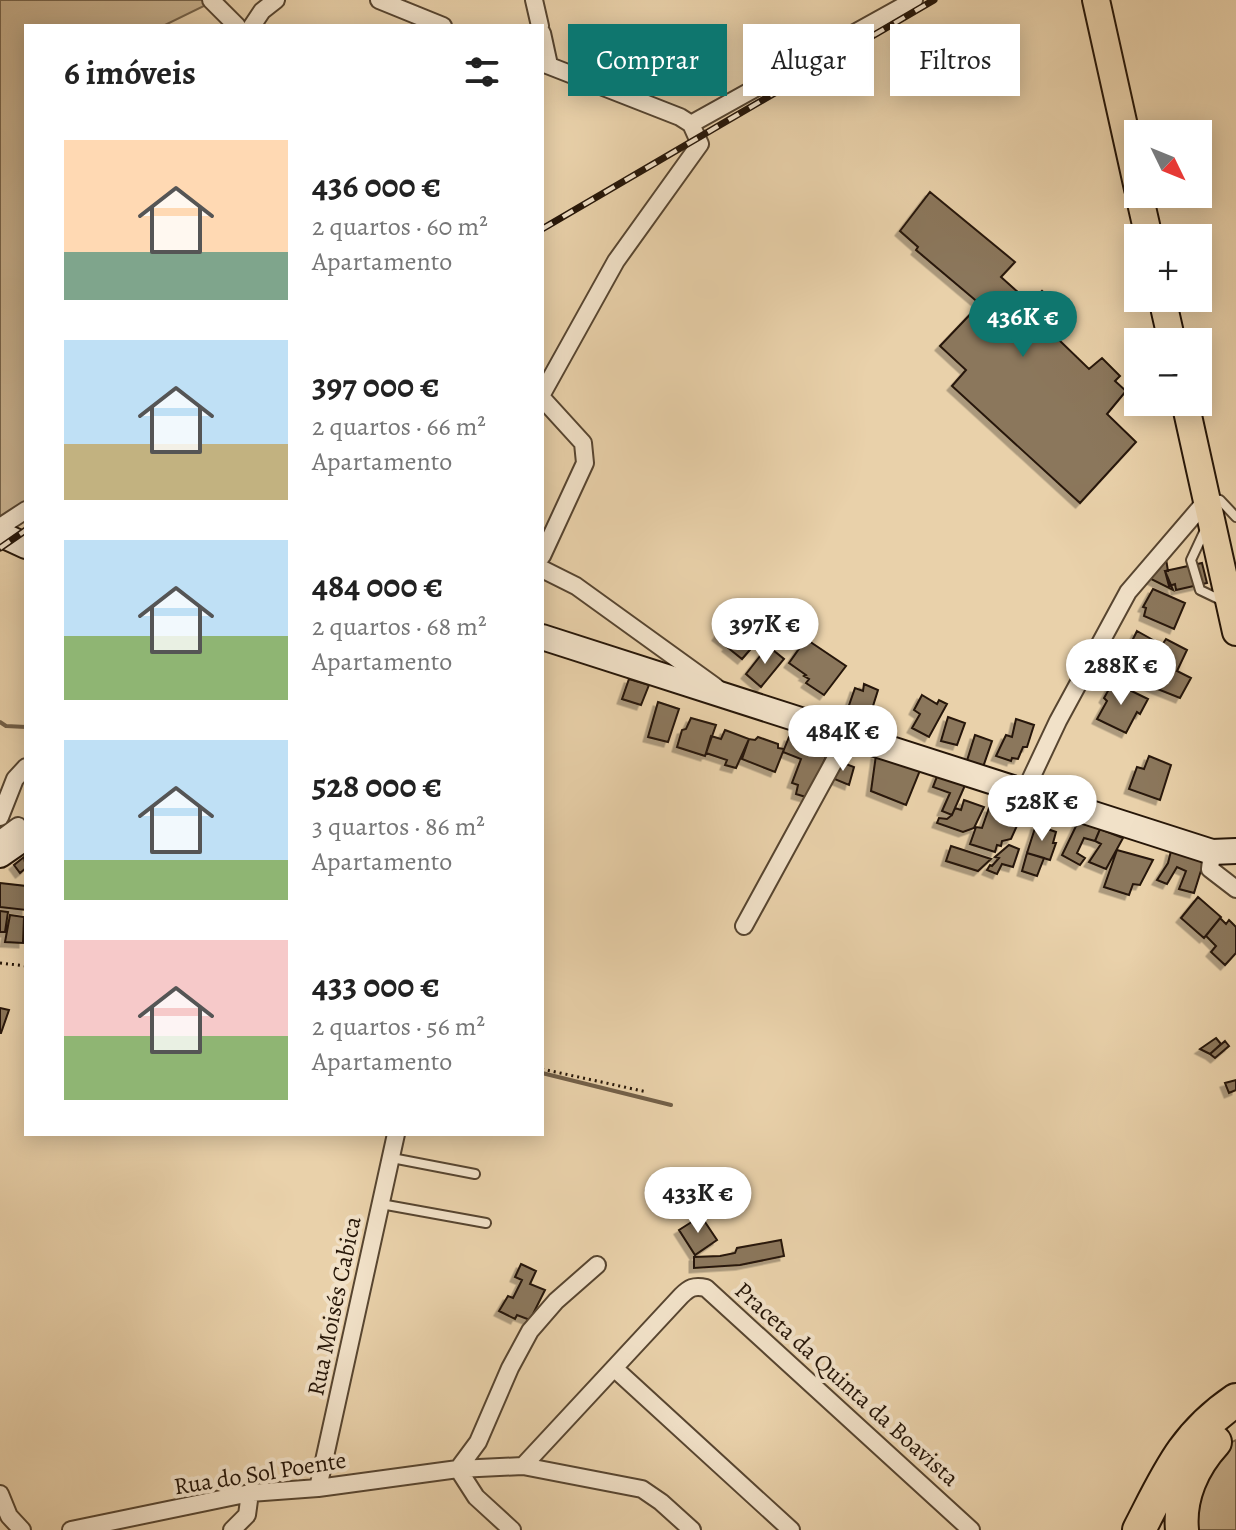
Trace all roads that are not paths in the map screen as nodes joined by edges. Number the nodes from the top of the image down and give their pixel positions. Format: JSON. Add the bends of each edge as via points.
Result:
{"nodes":[{"id":1,"x":211,"y":0,"type":"edge"},
{"id":2,"x":276,"y":0,"type":"edge"},
{"id":3,"x":379,"y":0,"type":"edge"},
{"id":4,"x":534,"y":0,"type":"edge"},
{"id":5,"x":914,"y":0,"type":"edge"},
{"id":6,"x":1096,"y":0,"type":"edge"},
{"id":7,"x":1112,"y":0,"type":"edge"},
{"id":8,"x":235,"y":24,"type":"edge"},
{"id":9,"x":253,"y":24,"type":"edge"},
{"id":10,"x":438,"y":24,"type":"edge"},
{"id":11,"x":540,"y":24,"type":"edge"},
{"id":12,"x":546,"y":64,"type":"edge"},
{"id":13,"x":1138,"y":120,"type":"edge"},
{"id":14,"x":691,"y":124,"type":"junction"},
{"id":15,"x":1124,"y":128,"type":"edge"},
{"id":16,"x":544,"y":392,"type":"edge"},
{"id":17,"x":544,"y":398,"type":"edge"},
{"id":18,"x":1189,"y":416,"type":"edge"},
{"id":19,"x":1201,"y":416,"type":"edge"},
{"id":20,"x":1218,"y":509,"type":"edge"},
{"id":21,"x":24,"y":511,"type":"edge"},
{"id":22,"x":0,"y":527,"type":"edge"},
{"id":23,"x":0,"y":534,"type":"edge"},
{"id":24,"x":24,"y":545,"type":"edge"},
{"id":25,"x":544,"y":552,"type":"edge"},
{"id":26,"x":1236,"y":568,"type":"edge"},
{"id":27,"x":544,"y":570,"type":"edge"},
{"id":28,"x":1236,"y":632,"type":"edge"},
{"id":29,"x":544,"y":638,"type":"edge"},
{"id":30,"x":734,"y":700,"type":"junction"},
{"id":31,"x":849,"y":734,"type":"junction"},
{"id":32,"x":24,"y":769,"type":"edge"},
{"id":33,"x":1025,"y":791,"type":"junction"},
{"id":34,"x":12,"y":829,"type":"edge"},
{"id":35,"x":0,"y":855,"type":"edge"},
{"id":36,"x":1226,"y":855,"type":"edge"},
{"id":37,"x":1236,"y":889,"type":"edge"},
{"id":38,"x":744,"y":926,"type":"dead end"},
{"id":39,"x":396,"y":1136,"type":"edge"},
{"id":40,"x":392,"y":1158,"type":"junction"},
{"id":41,"x":475,"y":1174,"type":"dead end"},
{"id":42,"x":381,"y":1204,"type":"junction"},
{"id":43,"x":486,"y":1223,"type":"dead end"},
{"id":44,"x":597,"y":1265,"type":"dead end"},
{"id":45,"x":614,"y":1368,"type":"junction"},
{"id":46,"x":1236,"y":1400,"type":"edge"},
{"id":47,"x":1236,"y":1426,"type":"edge"},
{"id":48,"x":523,"y":1466,"type":"junction"},
{"id":49,"x":458,"y":1469,"type":"junction"},
{"id":50,"x":318,"y":1488,"type":"junction"},
{"id":51,"x":250,"y":1493,"type":"junction"},
{"id":52,"x":0,"y":1494,"type":"edge"},
{"id":53,"x":22,"y":1530,"type":"edge"},
{"id":54,"x":71,"y":1530,"type":"edge"},
{"id":55,"x":232,"y":1530,"type":"edge"},
{"id":56,"x":512,"y":1530,"type":"edge"},
{"id":57,"x":692,"y":1530,"type":"edge"},
{"id":58,"x":791,"y":1530,"type":"edge"},
{"id":59,"x":971,"y":1530,"type":"edge"},
{"id":60,"x":1139,"y":1530,"type":"edge"},
{"id":61,"x":1182,"y":1530,"type":"edge"}],
"edges":[{"from":1,"to":8,"type":"street"},
{"from":2,"to":9,"type":"street"},
{"from":3,"to":10,"type":"street"},
{"from":4,"to":11,"type":"street"},
{"from":5,"to":14,"type":"street"},
{"from":6,"to":15,"type":"main road"},
{"from":7,"to":13,"type":"main road"},
{"from":12,"to":14,"type":"street"},
{"from":14,"to":16,"type":"street","via":[[700,144],[616,261]]},
{"from":17,"to":25,"type":"street","via":[[583,443],[585,463]]},
{"from":18,"to":20,"type":"main road"},
{"from":19,"to":20,"type":"main road"},
{"from":20,"to":26,"type":"main road"},
{"from":20,"to":28,"type":"main road"},
{"from":20,"to":33,"type":"street","via":[[1128,592]]},
{"from":21,"to":22,"type":"street"},
{"from":23,"to":24,"type":"main road"},
{"from":27,"to":30,"type":"street","via":[[576,586]]},
{"from":29,"to":30,"type":"main road"},
{"from":30,"to":31,"type":"main road"},
{"from":31,"to":33,"type":"main road"},
{"from":31,"to":38,"type":"street"},
{"from":32,"to":34,"type":"street","via":[[15,779]]},
{"from":33,"to":36,"type":"main road"},
{"from":34,"to":35,"type":"main road"},
{"from":36,"to":37,"type":"street","via":[[1210,869]]},
{"from":39,"to":40,"type":"street","name":"Rua Moisés Cabica"},
{"from":40,"to":41,"type":"lane"},
{"from":40,"to":42,"type":"street","name":"Rua Moisés Cabica"},
{"from":42,"to":43,"type":"lane"},
{"from":42,"to":50,"type":"street","name":"Rua Moisés Cabica"},
{"from":44,"to":49,"type":"street","via":[[530,1331],[478,1442]]},
{"from":45,"to":48,"type":"street","name":"Praceta da Quinta da Boavista"},
{"from":45,"to":58,"type":"street"},
{"from":45,"to":59,"type":"street","name":"Praceta da Quinta da Boavista","via":[[690,1287],[706,1288]]},
{"from":46,"to":60,"type":"highway","via":[[1185,1444]]},
{"from":47,"to":61,"type":"highway","via":[[1213,1444],[1194,1470]]},
{"from":48,"to":49,"type":"street"},
{"from":48,"to":57,"type":"street","via":[[642,1489]]},
{"from":49,"to":50,"type":"street","name":"Rua do Sol Poente"},
{"from":49,"to":56,"type":"street","via":[[476,1497]]},
{"from":50,"to":51,"type":"street","name":"Rua do Sol Poente"},
{"from":51,"to":54,"type":"street","name":"Rua do Sol Poente"},
{"from":51,"to":55,"type":"street","via":[[247,1515]]},
{"from":52,"to":53,"type":"street"}]}
